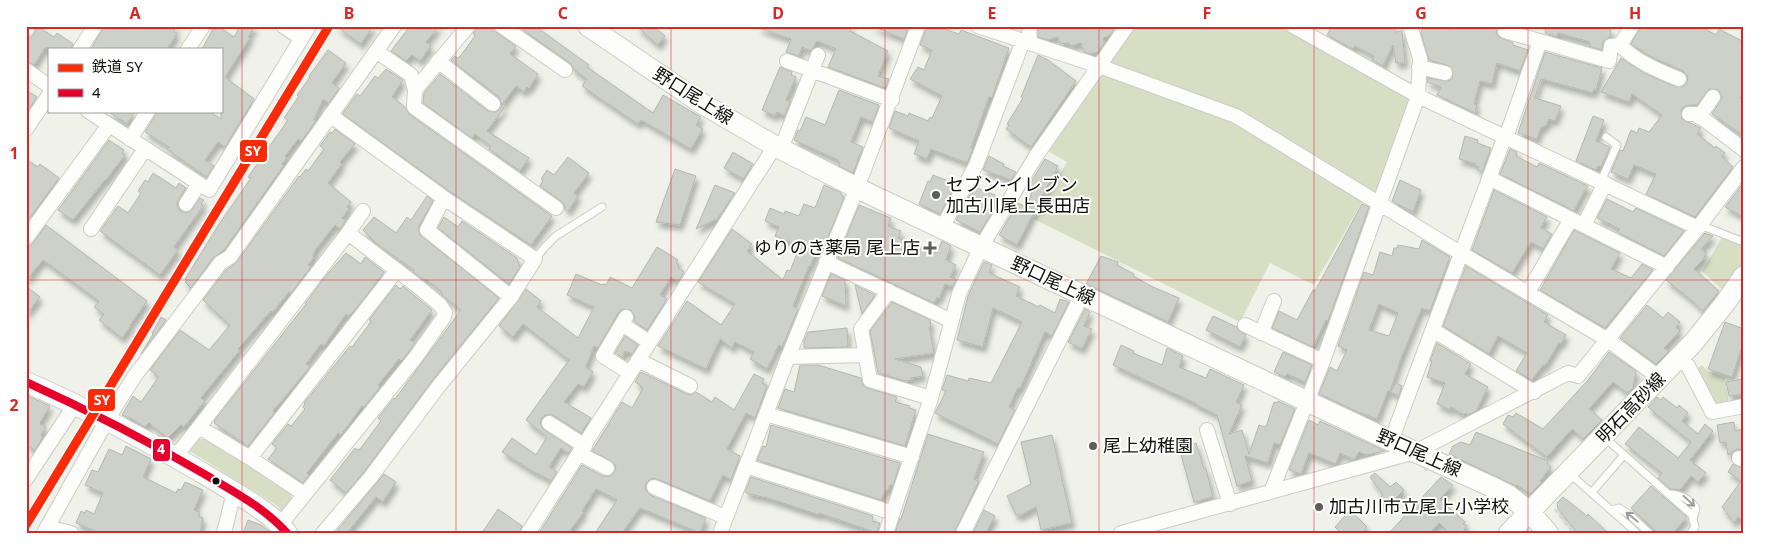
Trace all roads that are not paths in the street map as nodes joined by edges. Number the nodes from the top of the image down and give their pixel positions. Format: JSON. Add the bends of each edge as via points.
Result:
{"nodes":[{"id":1,"x":28,"y":26,"type":"edge"},
{"id":2,"x":95,"y":26,"type":"edge"},
{"id":3,"x":203,"y":26,"type":"edge"},
{"id":4,"x":283,"y":26,"type":"edge"},
{"id":5,"x":394,"y":26,"type":"edge"},
{"id":6,"x":468,"y":26,"type":"edge"},
{"id":7,"x":588,"y":26,"type":"edge"},
{"id":8,"x":918,"y":26,"type":"edge"},
{"id":9,"x":978,"y":26,"type":"edge"},
{"id":10,"x":1029,"y":26,"type":"edge"},
{"id":11,"x":1126,"y":26,"type":"edge"},
{"id":12,"x":1292,"y":26,"type":"edge"},
{"id":13,"x":1410,"y":26,"type":"edge"},
{"id":14,"x":1632,"y":26,"type":"edge"},
{"id":15,"x":26,"y":30,"type":"edge"},
{"id":16,"x":502,"y":31,"type":"edge"},
{"id":17,"x":1505,"y":31,"type":"dead end"},
{"id":18,"x":305,"y":32,"type":"edge"},
{"id":19,"x":1540,"y":41,"type":"junction"},
{"id":20,"x":1027,"y":42,"type":"junction"},
{"id":21,"x":1620,"y":45,"type":"junction"},
{"id":22,"x":81,"y":48,"type":"edge"},
{"id":23,"x":189,"y":48,"type":"edge"},
{"id":24,"x":376,"y":51,"type":"junction"},
{"id":25,"x":818,"y":55,"type":"dead end"},
{"id":26,"x":438,"y":61,"type":"junction"},
{"id":27,"x":561,"y":61,"type":"dead end"},
{"id":28,"x":786,"y":61,"type":"dead end"},
{"id":29,"x":1099,"y":66,"type":"junction"},
{"id":30,"x":1419,"y":67,"type":"junction"},
{"id":31,"x":26,"y":70,"type":"edge"},
{"id":32,"x":812,"y":71,"type":"junction"},
{"id":33,"x":1445,"y":73,"type":"dead end"},
{"id":34,"x":1679,"y":79,"type":"dead end"},
{"id":35,"x":48,"y":85,"type":"edge"},
{"id":36,"x":415,"y":90,"type":"junction"},
{"id":37,"x":48,"y":96,"type":"edge"},
{"id":38,"x":1418,"y":96,"type":"junction"},
{"id":39,"x":1713,"y":97,"type":"dead end"},
{"id":40,"x":892,"y":100,"type":"junction"},
{"id":41,"x":493,"y":104,"type":"dead end"},
{"id":42,"x":90,"y":112,"type":"edge"},
{"id":43,"x":147,"y":112,"type":"edge"},
{"id":44,"x":330,"y":115,"type":"junction"},
{"id":45,"x":109,"y":125,"type":"junction"},
{"id":46,"x":26,"y":129,"type":"edge"},
{"id":47,"x":1506,"y":136,"type":"junction"},
{"id":48,"x":1606,"y":137,"type":"dead end"},
{"id":49,"x":130,"y":139,"type":"junction"},
{"id":50,"x":778,"y":147,"type":"junction"},
{"id":51,"x":145,"y":149,"type":"junction"},
{"id":52,"x":1744,"y":150,"type":"edge"},
{"id":53,"x":1744,"y":167,"type":"edge"},
{"id":54,"x":1489,"y":178,"type":"junction"},
{"id":55,"x":1603,"y":182,"type":"junction"},
{"id":56,"x":199,"y":184,"type":"junction"},
{"id":57,"x":858,"y":188,"type":"junction"},
{"id":58,"x":444,"y":198,"type":"junction"},
{"id":59,"x":186,"y":204,"type":"dead end"},
{"id":60,"x":1380,"y":204,"type":"junction"},
{"id":61,"x":602,"y":207,"type":"dead end"},
{"id":62,"x":556,"y":208,"type":"dead end"},
{"id":63,"x":363,"y":211,"type":"dead end"},
{"id":64,"x":1571,"y":219,"type":"junction"},
{"id":65,"x":1584,"y":225,"type":"junction"},
{"id":66,"x":1699,"y":226,"type":"junction"},
{"id":67,"x":942,"y":228,"type":"junction"},
{"id":68,"x":91,"y":229,"type":"dead end"},
{"id":69,"x":348,"y":233,"type":"junction"},
{"id":70,"x":26,"y":238,"type":"edge"},
{"id":71,"x":1744,"y":242,"type":"edge"},
{"id":72,"x":981,"y":247,"type":"junction"},
{"id":73,"x":1461,"y":253,"type":"junction"},
{"id":74,"x":536,"y":259,"type":"junction"},
{"id":75,"x":826,"y":262,"type":"junction"},
{"id":76,"x":1667,"y":267,"type":"junction"},
{"id":77,"x":397,"y":270,"type":"junction"},
{"id":78,"x":1744,"y":276,"type":"edge"},
{"id":79,"x":889,"y":291,"type":"junction"},
{"id":80,"x":1528,"y":292,"type":"junction"},
{"id":81,"x":1082,"y":295,"type":"junction"},
{"id":82,"x":511,"y":297,"type":"junction"},
{"id":83,"x":1274,"y":301,"type":"dead end"},
{"id":84,"x":952,"y":321,"type":"junction"},
{"id":85,"x":1245,"y":325,"type":"dead end"},
{"id":86,"x":1433,"y":330,"type":"junction"},
{"id":87,"x":1261,"y":333,"type":"junction"},
{"id":88,"x":1608,"y":340,"type":"junction"},
{"id":89,"x":650,"y":342,"type":"junction"},
{"id":90,"x":865,"y":355,"type":"junction"},
{"id":91,"x":788,"y":357,"type":"junction"},
{"id":92,"x":1677,"y":359,"type":"junction"},
{"id":93,"x":638,"y":360,"type":"junction"},
{"id":94,"x":1323,"y":361,"type":"junction"},
{"id":95,"x":630,"y":373,"type":"junction"},
{"id":96,"x":1660,"y":378,"type":"junction"},
{"id":97,"x":26,"y":382,"type":"edge"},
{"id":98,"x":683,"y":388,"type":"dead end"},
{"id":99,"x":1534,"y":392,"type":"junction"},
{"id":100,"x":931,"y":398,"type":"junction"},
{"id":101,"x":1308,"y":401,"type":"junction"},
{"id":102,"x":76,"y":403,"type":"junction"},
{"id":103,"x":1744,"y":406,"type":"edge"},
{"id":104,"x":766,"y":414,"type":"junction"},
{"id":105,"x":107,"y":420,"type":"junction"},
{"id":106,"x":549,"y":422,"type":"dead end"},
{"id":107,"x":199,"y":427,"type":"junction"},
{"id":108,"x":1207,"y":430,"type":"dead end"},
{"id":109,"x":1603,"y":436,"type":"junction"},
{"id":110,"x":1390,"y":441,"type":"junction"},
{"id":111,"x":583,"y":450,"type":"junction"},
{"id":112,"x":1415,"y":452,"type":"junction"},
{"id":113,"x":1624,"y":455,"type":"junction"},
{"id":114,"x":175,"y":456,"type":"junction"},
{"id":115,"x":912,"y":457,"type":"junction"},
{"id":116,"x":250,"y":458,"type":"junction"},
{"id":117,"x":31,"y":463,"type":"edge"},
{"id":118,"x":746,"y":466,"type":"junction"},
{"id":119,"x":607,"y":468,"type":"dead end"},
{"id":120,"x":1569,"y":472,"type":"junction"},
{"id":121,"x":26,"y":479,"type":"edge"},
{"id":122,"x":654,"y":487,"type":"dead end"},
{"id":123,"x":234,"y":492,"type":"junction"},
{"id":124,"x":1271,"y":492,"type":"junction"},
{"id":125,"x":1592,"y":492,"type":"junction"},
{"id":126,"x":304,"y":494,"type":"junction"},
{"id":127,"x":1230,"y":504,"type":"junction"},
{"id":128,"x":1611,"y":510,"type":"junction"},
{"id":129,"x":1530,"y":512,"type":"junction"},
{"id":130,"x":893,"y":513,"type":"junction"},
{"id":131,"x":725,"y":517,"type":"junction"},
{"id":132,"x":284,"y":529,"type":"edge"},
{"id":133,"x":45,"y":530,"type":"edge"},
{"id":134,"x":71,"y":533,"type":"edge"},
{"id":135,"x":224,"y":533,"type":"edge"},
{"id":136,"x":323,"y":533,"type":"edge"},
{"id":137,"x":528,"y":533,"type":"edge"},
{"id":138,"x":720,"y":533,"type":"edge"},
{"id":139,"x":886,"y":533,"type":"edge"},
{"id":140,"x":963,"y":533,"type":"edge"},
{"id":141,"x":1121,"y":533,"type":"edge"},
{"id":142,"x":1509,"y":533,"type":"edge"},
{"id":143,"x":1548,"y":533,"type":"edge"},
{"id":144,"x":1637,"y":533,"type":"edge"},
{"id":145,"x":1649,"y":533,"type":"edge"},
{"id":146,"x":1691,"y":533,"type":"edge"}],
"edges":[{"from":1,"to":15,"type":"street"},
{"from":2,"to":22,"type":"street"},
{"from":3,"to":23,"type":"street"},
{"from":4,"to":18,"type":"street"},
{"from":5,"to":24,"type":"street"},
{"from":6,"to":26,"type":"street"},
{"from":7,"to":50,"type":"main road","name":"野口尾上線","via":[[702,103]]},
{"from":8,"to":40,"type":"street"},
{"from":9,"to":20,"type":"street"},
{"from":10,"to":20,"type":"street"},
{"from":11,"to":29,"type":"street"},
{"from":12,"to":38,"type":"street"},
{"from":13,"to":30,"type":"street","via":[[1420,58]]},
{"from":14,"to":21,"type":"street"},
{"from":16,"to":27,"type":"street"},
{"from":17,"to":19,"type":"street"},
{"from":18,"to":56,"type":"street","via":[[209,190]]},
{"from":19,"to":21,"type":"street","via":[[1609,61],[1612,46]]},
{"from":19,"to":47,"type":"street"},
{"from":20,"to":29,"type":"street"},
{"from":20,"to":67,"type":"street","via":[[976,166]]},
{"from":21,"to":34,"type":"street","via":[[1658,70]]},
{"from":24,"to":36,"type":"street","via":[[411,76]]},
{"from":24,"to":44,"type":"street"},
{"from":25,"to":32,"type":"street"},
{"from":26,"to":36,"type":"street"},
{"from":26,"to":41,"type":"street","via":[[484,89]]},
{"from":28,"to":32,"type":"street"},
{"from":29,"to":60,"type":"street","via":[[1236,116]]},
{"from":29,"to":72,"type":"street","via":[[1036,156]]},
{"from":30,"to":33,"type":"street"},
{"from":30,"to":38,"type":"street"},
{"from":31,"to":35,"type":"street"},
{"from":32,"to":40,"type":"street"},
{"from":32,"to":50,"type":"street"},
{"from":36,"to":62,"type":"street","via":[[417,116],[481,149],[533,183]]},
{"from":37,"to":46,"type":"street"},
{"from":38,"to":47,"type":"street"},
{"from":38,"to":60,"type":"street"},
{"from":39,"to":52,"type":"street","via":[[1694,115]]},
{"from":40,"to":57,"type":"street"},
{"from":42,"to":45,"type":"street"},
{"from":43,"to":49,"type":"street"},
{"from":44,"to":58,"type":"street","via":[[392,150]]},
{"from":44,"to":105,"type":"street","via":[[230,257],[220,263],[134,377]]},
{"from":45,"to":49,"type":"street"},
{"from":45,"to":70,"type":"street"},
{"from":47,"to":54,"type":"street"},
{"from":47,"to":55,"type":"street"},
{"from":48,"to":55,"type":"lane","via":[[1617,145]]},
{"from":49,"to":51,"type":"street"},
{"from":50,"to":57,"type":"main road","name":"野口尾上線"},
{"from":50,"to":89,"type":"street"},
{"from":51,"to":56,"type":"street"},
{"from":51,"to":68,"type":"street"},
{"from":53,"to":66,"type":"street"},
{"from":54,"to":64,"type":"street"},
{"from":54,"to":73,"type":"street"},
{"from":55,"to":65,"type":"street"},
{"from":55,"to":66,"type":"street"},
{"from":56,"to":59,"type":"street"},
{"from":57,"to":67,"type":"main road","name":"野口尾上線"},
{"from":57,"to":75,"type":"street"},
{"from":58,"to":74,"type":"street"},
{"from":58,"to":82,"type":"street","via":[[427,230]]},
{"from":60,"to":73,"type":"street"},
{"from":60,"to":94,"type":"street"},
{"from":61,"to":74,"type":"lane","via":[[556,236]]},
{"from":63,"to":69,"type":"street"},
{"from":64,"to":65,"type":"street"},
{"from":64,"to":80,"type":"street"},
{"from":65,"to":76,"type":"street"},
{"from":66,"to":71,"type":"lane"},
{"from":66,"to":76,"type":"street"},
{"from":67,"to":72,"type":"main road","name":"野口尾上線"},
{"from":69,"to":77,"type":"street"},
{"from":69,"to":107,"type":"street"},
{"from":72,"to":81,"type":"main road","name":"野口尾上線"},
{"from":72,"to":84,"type":"street","via":[[959,294]]},
{"from":73,"to":80,"type":"street"},
{"from":73,"to":86,"type":"street"},
{"from":74,"to":82,"type":"street"},
{"from":75,"to":79,"type":"street"},
{"from":75,"to":91,"type":"street"},
{"from":76,"to":88,"type":"street"},
{"from":77,"to":116,"type":"street"},
{"from":77,"to":126,"type":"street","via":[[440,305],[445,312],[444,317],[415,358]]},
{"from":78,"to":92,"type":"main road","name":"明石高砂線","via":[[1694,343]]},
{"from":79,"to":84,"type":"street"},
{"from":79,"to":90,"type":"street","via":[[861,329]]},
{"from":80,"to":88,"type":"street"},
{"from":81,"to":101,"type":"main road","name":"野口尾上線"},
{"from":81,"to":140,"type":"street"},
{"from":82,"to":136,"type":"street"},
{"from":83,"to":87,"type":"street"},
{"from":84,"to":100,"type":"street"},
{"from":85,"to":87,"type":"street"},
{"from":86,"to":99,"type":"street"},
{"from":86,"to":110,"type":"street"},
{"from":87,"to":94,"type":"street"},
{"from":88,"to":96,"type":"street"},
{"from":88,"to":99,"type":"street","via":[[1578,376],[1568,373]]},
{"from":89,"to":93,"type":"street"},
{"from":89,"to":95,"type":"street","via":[[624,321],[603,356]]},
{"from":90,"to":91,"type":"street"},
{"from":90,"to":100,"type":"street","via":[[870,380]]},
{"from":91,"to":104,"type":"street"},
{"from":92,"to":96,"type":"main road","name":"明石高砂線"},
{"from":92,"to":103,"type":"street","via":[[1688,366],[1712,412]]},
{"from":93,"to":95,"type":"street"},
{"from":93,"to":98,"type":"street"},
{"from":94,"to":101,"type":"street"},
{"from":95,"to":111,"type":"street"},
{"from":96,"to":109,"type":"main road","name":"明石高砂線"},
{"from":97,"to":102,"type":"main road"},
{"from":99,"to":112,"type":"street"},
{"from":100,"to":115,"type":"street"},
{"from":101,"to":110,"type":"main road","name":"野口尾上線"},
{"from":101,"to":124,"type":"street"},
{"from":102,"to":105,"type":"main road"},
{"from":102,"to":117,"type":"street"},
{"from":104,"to":115,"type":"street"},
{"from":104,"to":118,"type":"street"},
{"from":105,"to":114,"type":"main road"},
{"from":105,"to":133,"type":"street"},
{"from":106,"to":111,"type":"street"},
{"from":107,"to":114,"type":"street"},
{"from":107,"to":116,"type":"street"},
{"from":108,"to":127,"type":"street"},
{"from":109,"to":113,"type":"lane"},
{"from":109,"to":120,"type":"main road","name":"明石高砂線"},
{"from":110,"to":112,"type":"main road","name":"野口尾上線"},
{"from":111,"to":119,"type":"street"},
{"from":111,"to":137,"type":"street"},
{"from":112,"to":124,"type":"street"},
{"from":112,"to":129,"type":"main road","name":"野口尾上線","via":[[1508,495]]},
{"from":113,"to":125,"type":"lane"},
{"from":113,"to":146,"type":"lane","one_way":true,"via":[[1692,515],[1695,527]]},
{"from":114,"to":123,"type":"main road"},
{"from":115,"to":130,"type":"street"},
{"from":116,"to":126,"type":"street"},
{"from":117,"to":121,"type":"street"},
{"from":118,"to":130,"type":"street"},
{"from":118,"to":131,"type":"street"},
{"from":120,"to":125,"type":"lane"},
{"from":120,"to":129,"type":"main road","name":"明石高砂線"},
{"from":122,"to":131,"type":"street"},
{"from":123,"to":132,"type":"main road"},
{"from":123,"to":135,"type":"street"},
{"from":124,"to":127,"type":"street"},
{"from":125,"to":128,"type":"lane"},
{"from":126,"to":132,"type":"street"},
{"from":127,"to":141,"type":"street"},
{"from":128,"to":144,"type":"lane"},
{"from":145,"to":128,"type":"lane","one_way":true,"via":[[1619,508]]},
{"from":129,"to":142,"type":"main road","name":"明石高砂線"},
{"from":129,"to":143,"type":"main road","name":"野口尾上線"},
{"from":130,"to":139,"type":"street"},
{"from":131,"to":138,"type":"street"},
{"from":133,"to":134,"type":"street"}]}
